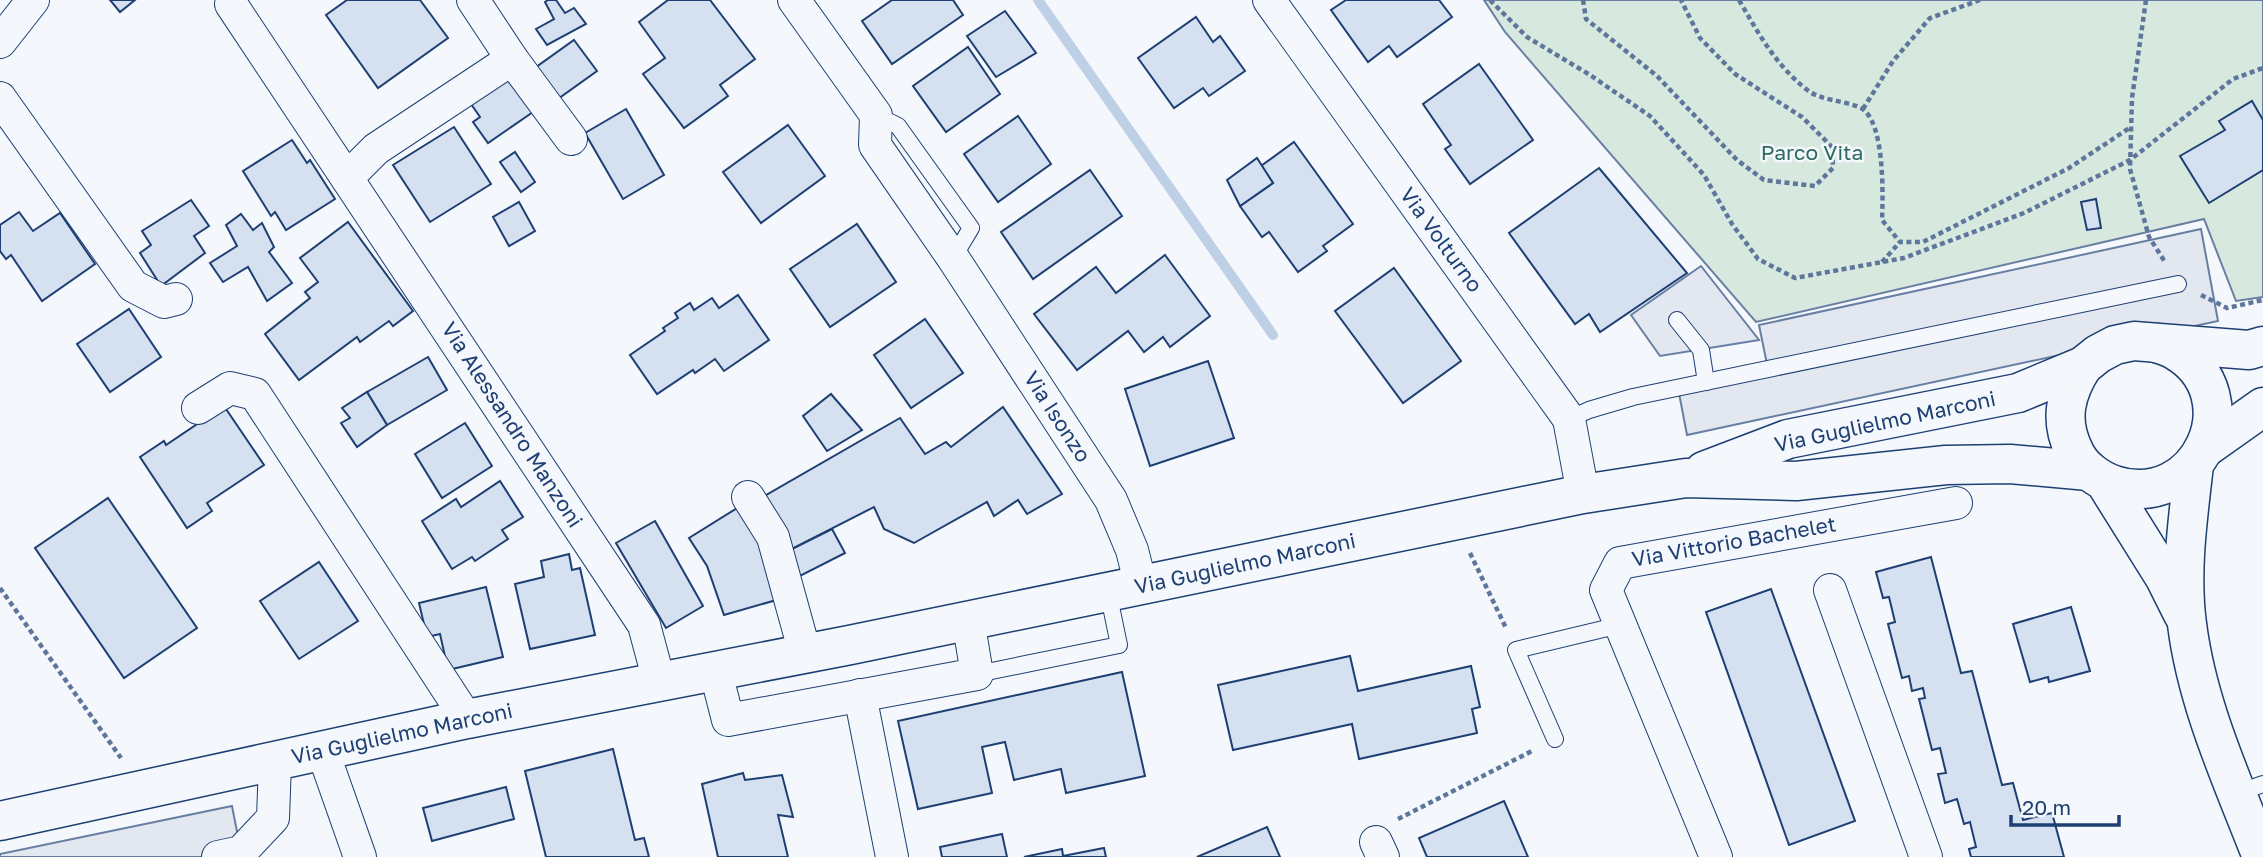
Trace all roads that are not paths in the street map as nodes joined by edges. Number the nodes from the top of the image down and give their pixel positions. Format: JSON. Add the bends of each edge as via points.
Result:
{"nodes":[{"id":1,"x":33,"y":0,"type":"edge"},
{"id":2,"x":473,"y":0,"type":"edge"},
{"id":3,"x":794,"y":0,"type":"edge"},
{"id":4,"x":1269,"y":0,"type":"edge"},
{"id":5,"x":231,"y":4,"type":"dead end"},
{"id":6,"x":0,"y":43,"type":"edge"},
{"id":7,"x":512,"y":59,"type":"junction"},
{"id":8,"x":0,"y":98,"type":"edge"},
{"id":9,"x":571,"y":139,"type":"dead end"},
{"id":10,"x":347,"y":178,"type":"junction"},
{"id":11,"x":2178,"y":284,"type":"dead end"},
{"id":12,"x":176,"y":299,"type":"dead end"},
{"id":13,"x":1676,"y":320,"type":"dead end"},
{"id":14,"x":2154,"y":342,"type":"junction"},
{"id":15,"x":2263,"y":346,"type":"edge"},
{"id":16,"x":2083,"y":366,"type":"junction"},
{"id":17,"x":1706,"y":382,"type":"junction"},
{"id":18,"x":2263,"y":407,"type":"edge"},
{"id":19,"x":198,"y":408,"type":"dead end"},
{"id":20,"x":1569,"y":419,"type":"junction"},
{"id":21,"x":2200,"y":457,"type":"junction"},
{"id":22,"x":2097,"y":477,"type":"junction"},
{"id":23,"x":1686,"y":478,"type":"junction"},
{"id":24,"x":1584,"y":494,"type":"junction"},
{"id":25,"x":748,"y":498,"type":"dead end"},
{"id":26,"x":1956,"y":503,"type":"dead end"},
{"id":27,"x":1124,"y":589,"type":"junction"},
{"id":28,"x":1830,"y":590,"type":"dead end"},
{"id":29,"x":968,"y":620,"type":"junction"},
{"id":30,"x":2187,"y":622,"type":"junction"},
{"id":31,"x":1620,"y":625,"type":"junction"},
{"id":32,"x":805,"y":653,"type":"junction"},
{"id":33,"x":715,"y":669,"type":"junction"},
{"id":34,"x":977,"y":674,"type":"junction"},
{"id":35,"x":659,"y":681,"type":"junction"},
{"id":36,"x":860,"y":695,"type":"junction"},
{"id":37,"x":467,"y":719,"type":"junction"},
{"id":38,"x":1555,"y":739,"type":"road end"},
{"id":39,"x":323,"y":752,"type":"junction"},
{"id":40,"x":275,"y":762,"type":"junction"},
{"id":41,"x":2250,"y":788,"type":"edge"},
{"id":42,"x":0,"y":821,"type":"edge"},
{"id":43,"x":218,"y":857,"type":"edge"},
{"id":44,"x":360,"y":857,"type":"edge"},
{"id":45,"x":892,"y":857,"type":"edge"},
{"id":46,"x":1716,"y":857,"type":"edge"},
{"id":47,"x":1926,"y":857,"type":"edge"},
{"id":48,"x":2262,"y":857,"type":"edge"}],
"edges":[{"from":1,"to":6,"type":"street"},
{"from":2,"to":7,"type":"street"},
{"from":3,"to":27,"type":"street","name":"Via Isonzo","via":[[876,115],[875,145],[1111,500],[1132,551]]},
{"from":4,"to":20,"type":"street","name":"Via Volturno"},
{"from":5,"to":10,"type":"street","name":"Via Alessandro Manzoni"},
{"from":7,"to":9,"type":"street"},
{"from":7,"to":10,"type":"street","via":[[376,149]]},
{"from":8,"to":12,"type":"street","via":[[133,286],[164,302]]},
{"from":10,"to":35,"type":"street","name":"Via Alessandro Manzoni","via":[[645,625]]},
{"from":11,"to":17,"type":"lane"},
{"from":13,"to":17,"type":"lane","via":[[1701,350]]},
{"from":14,"to":15,"type":"main road","name":"Via Guglielmo Marconi","via":[[2249,350]]},
{"from":14,"to":16,"type":"main road","name":"Via Guglielmo Marconi","via":[[2115,345]]},
{"from":14,"to":21,"type":"main road","via":[[2175,350],[2206,382],[2212,427]]},
{"from":16,"to":22,"type":"main road","name":"Via Guglielmo Marconi","via":[[2072,382],[2064,420],[2076,456]]},
{"from":16,"to":23,"type":"main road","name":"Via Guglielmo Marconi","via":[[2018,393],[1788,439]]},
{"from":17,"to":20,"type":"lane","via":[[1633,397]]},
{"from":18,"to":21,"type":"main road","name":"Via Guglielmo Marconi"},
{"from":19,"to":37,"type":"street","via":[[230,388],[256,394]]},
{"from":20,"to":24,"type":"street","name":"Via Volturno"},
{"from":21,"to":22,"type":"main road","name":"Via Guglielmo Marconi","via":[[2175,480],[2152,489],[2128,489]]},
{"from":21,"to":30,"type":"main road","via":[[2188,517]]},
{"from":22,"to":23,"type":"main road","name":"Via Guglielmo Marconi","via":[[2010,464],[1946,465],[1796,481]]},
{"from":22,"to":30,"type":"main road","via":[[2165,578]]},
{"from":23,"to":24,"type":"main road","name":"Via Guglielmo Marconi"},
{"from":24,"to":27,"type":"main road","name":"Via Guglielmo Marconi"},
{"from":25,"to":32,"type":"street","via":[[773,537]]},
{"from":26,"to":31,"type":"street","name":"Via Vittorio Bachelet","via":[[1620,563],[1606,590]]},
{"from":27,"to":29,"type":"main road","name":"Via Guglielmo Marconi"},
{"from":27,"to":34,"type":"lane","via":[[1119,645]]},
{"from":28,"to":47,"type":"street"},
{"from":29,"to":32,"type":"main road","name":"Via Guglielmo Marconi"},
{"from":29,"to":34,"type":"street"},
{"from":30,"to":41,"type":"main road","via":[[2211,724]]},
{"from":31,"to":38,"type":"lane","via":[[1516,650]]},
{"from":31,"to":46,"type":"street","name":"Via Vittorio Bachelet"},
{"from":32,"to":33,"type":"main road","name":"Via Guglielmo Marconi"},
{"from":33,"to":35,"type":"main road","name":"Via Guglielmo Marconi"},
{"from":33,"to":36,"type":"street","via":[[728,720]]},
{"from":34,"to":36,"type":"street"},
{"from":35,"to":37,"type":"main road","name":"Via Guglielmo Marconi"},
{"from":36,"to":45,"type":"street"},
{"from":37,"to":39,"type":"main road","name":"Via Guglielmo Marconi"},
{"from":39,"to":40,"type":"main road","name":"Via Guglielmo Marconi"},
{"from":39,"to":44,"type":"street"},
{"from":40,"to":42,"type":"main road","name":"Via Guglielmo Marconi"},
{"from":40,"to":43,"type":"street","via":[[273,818],[241,852]]},
{"from":41,"to":48,"type":"main road"}]}
